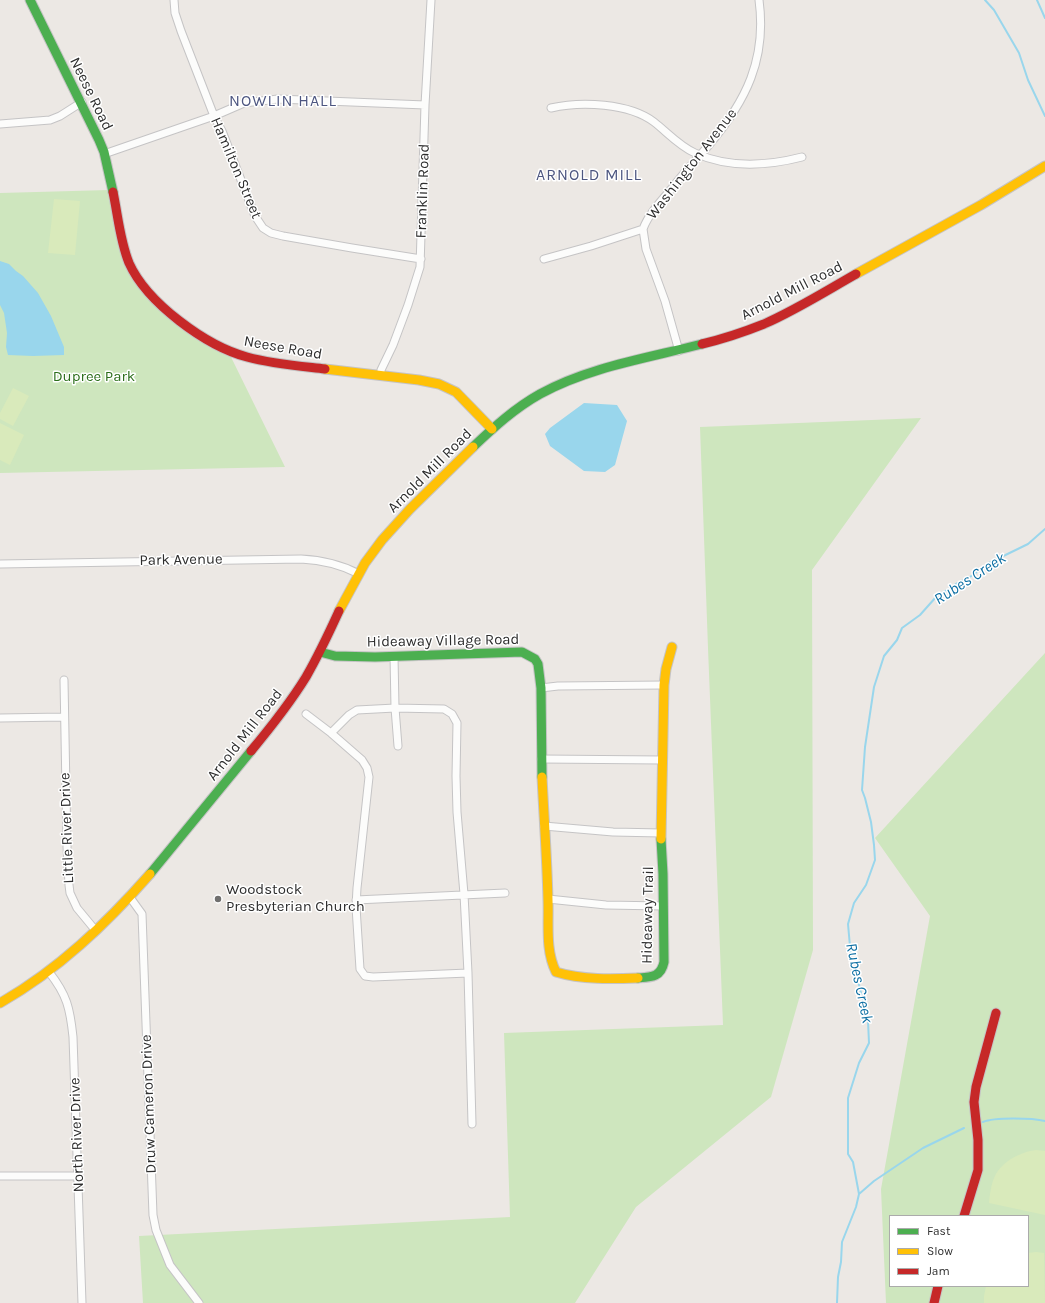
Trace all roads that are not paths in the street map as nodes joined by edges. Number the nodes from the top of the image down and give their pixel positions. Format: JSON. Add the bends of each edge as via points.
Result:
{"nodes":[{"id":1,"x":30,"y":0,"type":"edge"},
{"id":2,"x":174,"y":0,"type":"edge"},
{"id":3,"x":431,"y":0,"type":"edge"},
{"id":4,"x":759,"y":0,"type":"edge"},
{"id":5,"x":82,"y":102,"type":"junction"},
{"id":6,"x":425,"y":105,"type":"junction"},
{"id":7,"x":551,"y":108,"type":"dead end"},
{"id":8,"x":214,"y":116,"type":"junction"},
{"id":9,"x":0,"y":124,"type":"edge"},
{"id":10,"x":104,"y":154,"type":"junction"},
{"id":11,"x":700,"y":155,"type":"junction"},
{"id":12,"x":802,"y":157,"type":"dead end"},
{"id":13,"x":1045,"y":166,"type":"edge"},
{"id":14,"x":643,"y":229,"type":"junction"},
{"id":15,"x":421,"y":258,"type":"junction"},
{"id":16,"x":544,"y":259,"type":"dead end"},
{"id":17,"x":679,"y":351,"type":"junction"},
{"id":18,"x":381,"y":375,"type":"junction"},
{"id":19,"x":492,"y":429,"type":"junction"},
{"id":20,"x":0,"y":564,"type":"edge"},
{"id":21,"x":359,"y":574,"type":"junction"},
{"id":22,"x":672,"y":647,"type":"dead end"},
{"id":23,"x":320,"y":652,"type":"junction"},
{"id":24,"x":394,"y":656,"type":"junction"},
{"id":25,"x":64,"y":680,"type":"dead end"},
{"id":26,"x":664,"y":685,"type":"junction"},
{"id":27,"x":541,"y":688,"type":"junction"},
{"id":28,"x":395,"y":708,"type":"junction"},
{"id":29,"x":306,"y":714,"type":"dead end"},
{"id":30,"x":0,"y":718,"type":"edge"},
{"id":31,"x":64,"y":718,"type":"junction"},
{"id":32,"x":331,"y":733,"type":"junction"},
{"id":33,"x":398,"y":746,"type":"dead end"},
{"id":34,"x":541,"y":759,"type":"junction"},
{"id":35,"x":662,"y":760,"type":"junction"},
{"id":36,"x":544,"y":826,"type":"junction"},
{"id":37,"x":661,"y":833,"type":"junction"},
{"id":38,"x":505,"y":892,"type":"dead end"},
{"id":39,"x":464,"y":894,"type":"junction"},
{"id":40,"x":130,"y":896,"type":"junction"},
{"id":41,"x":548,"y":899,"type":"junction"},
{"id":42,"x":356,"y":900,"type":"junction"},
{"id":43,"x":663,"y":906,"type":"junction"},
{"id":44,"x":96,"y":931,"type":"junction"},
{"id":45,"x":49,"y":972,"type":"junction"},
{"id":46,"x":468,"y":973,"type":"junction"},
{"id":47,"x":0,"y":1003,"type":"edge"},
{"id":48,"x":996,"y":1013,"type":"dead end"},
{"id":49,"x":472,"y":1124,"type":"dead end"},
{"id":50,"x":0,"y":1176,"type":"edge"},
{"id":51,"x":78,"y":1176,"type":"junction"},
{"id":52,"x":964,"y":1215,"type":"edge"},
{"id":53,"x":938,"y":1287,"type":"edge"},
{"id":54,"x":82,"y":1303,"type":"edge"},
{"id":55,"x":199,"y":1303,"type":"edge"},
{"id":56,"x":934,"y":1303,"type":"edge"}],
"edges":[{"from":1,"to":5,"type":"street","name":"Neese Road"},
{"from":2,"to":8,"type":"street","name":"Hamilton Street","via":[[181,31]]},
{"from":3,"to":6,"type":"street","name":"Franklin Road"},
{"from":4,"to":11,"type":"street","name":"Washington Avenue","via":[[761,30],[754,71],[740,103]]},
{"from":5,"to":9,"type":"street","via":[[50,120]]},
{"from":5,"to":10,"type":"street","name":"Neese Road"},
{"from":6,"to":8,"type":"street","via":[[278,99],[244,103]]},
{"from":6,"to":15,"type":"street","name":"Franklin Road"},
{"from":7,"to":11,"type":"street","via":[[594,105],[638,112],[655,122],[689,150]]},
{"from":8,"to":10,"type":"street"},
{"from":8,"to":15,"type":"street","name":"Hamilton Street","via":[[255,216],[263,228],[283,236]]},
{"from":10,"to":18,"type":"street","name":"Neese Road","via":[[129,264],[155,300],[175,317],[214,343],[241,356],[262,361]]},
{"from":11,"to":12,"type":"street","via":[[731,164]]},
{"from":11,"to":14,"type":"street","name":"Washington Avenue","via":[[656,208]]},
{"from":13,"to":17,"type":"street","name":"Arnold Mill Road","via":[[923,238],[791,310],[749,330]]},
{"from":14,"to":16,"type":"street"},
{"from":14,"to":17,"type":"street","name":"Washington Avenue","via":[[646,249],[665,301]]},
{"from":15,"to":18,"type":"street","name":"Franklin Road","via":[[408,305]]},
{"from":17,"to":19,"type":"street","name":"Arnold Mill Road","via":[[603,369],[567,382],[532,400]]},
{"from":18,"to":19,"type":"street","name":"Neese Road","via":[[432,382],[456,392]]},
{"from":19,"to":21,"type":"street","name":"Arnold Mill Road","via":[[395,524],[373,551]]},
{"from":20,"to":21,"type":"street","name":"Park Avenue","via":[[314,559],[331,562]]},
{"from":21,"to":23,"type":"street","name":"Arnold Mill Road"},
{"from":22,"to":26,"type":"street","name":"Hideaway Trail"},
{"from":23,"to":24,"type":"street","name":"Hideaway Village Road","via":[[335,656]]},
{"from":23,"to":40,"type":"street","name":"Arnold Mill Road","via":[[297,690],[266,732],[189,828]]},
{"from":24,"to":27,"type":"street","name":"Hideaway Village Road","via":[[522,652],[535,658]]},
{"from":24,"to":28,"type":"street"},
{"from":25,"to":31,"type":"street","name":"Little River Drive"},
{"from":26,"to":27,"type":"street"},
{"from":26,"to":35,"type":"street","name":"Hideaway Trail"},
{"from":27,"to":34,"type":"street","name":"Hideaway Trail"},
{"from":28,"to":32,"type":"street","via":[[357,710]]},
{"from":28,"to":33,"type":"street"},
{"from":28,"to":39,"type":"street","via":[[444,709],[452,714],[457,723],[457,812]]},
{"from":29,"to":32,"type":"street"},
{"from":30,"to":31,"type":"street"},
{"from":31,"to":44,"type":"street","name":"Little River Drive","via":[[68,885],[77,908]]},
{"from":32,"to":42,"type":"street","via":[[362,760],[368,768],[370,777]]},
{"from":34,"to":35,"type":"street"},
{"from":34,"to":36,"type":"street","name":"Hideaway Trail"},
{"from":35,"to":37,"type":"street","name":"Hideaway Trail"},
{"from":36,"to":37,"type":"street"},
{"from":36,"to":41,"type":"street","name":"Hideaway Trail"},
{"from":37,"to":43,"type":"street","name":"Hideaway Trail"},
{"from":38,"to":39,"type":"street"},
{"from":39,"to":42,"type":"street"},
{"from":39,"to":46,"type":"street"},
{"from":40,"to":44,"type":"street","name":"Arnold Mill Road"},
{"from":40,"to":55,"type":"street","name":"Druw Cameron Drive","via":[[142,914],[153,1215],[170,1265]]},
{"from":41,"to":43,"type":"street","via":[[606,905]]},
{"from":41,"to":43,"type":"street","name":"Hideaway Trail","via":[[549,952],[556,972],[567,975],[619,978],[657,975],[662,970],[664,962]]},
{"from":42,"to":46,"type":"street","via":[[360,970],[365,976]]},
{"from":44,"to":45,"type":"street","name":"Arnold Mill Road"},
{"from":45,"to":47,"type":"street","name":"Arnold Mill Road"},
{"from":45,"to":51,"type":"street","name":"North River Drive","via":[[65,996],[71,1018]]},
{"from":46,"to":49,"type":"street"},
{"from":48,"to":52,"type":"street","via":[[976,1087],[974,1102],[978,1170]]},
{"from":50,"to":51,"type":"street"},
{"from":51,"to":54,"type":"street","name":"North River Drive"},
{"from":53,"to":56,"type":"street"}]}
